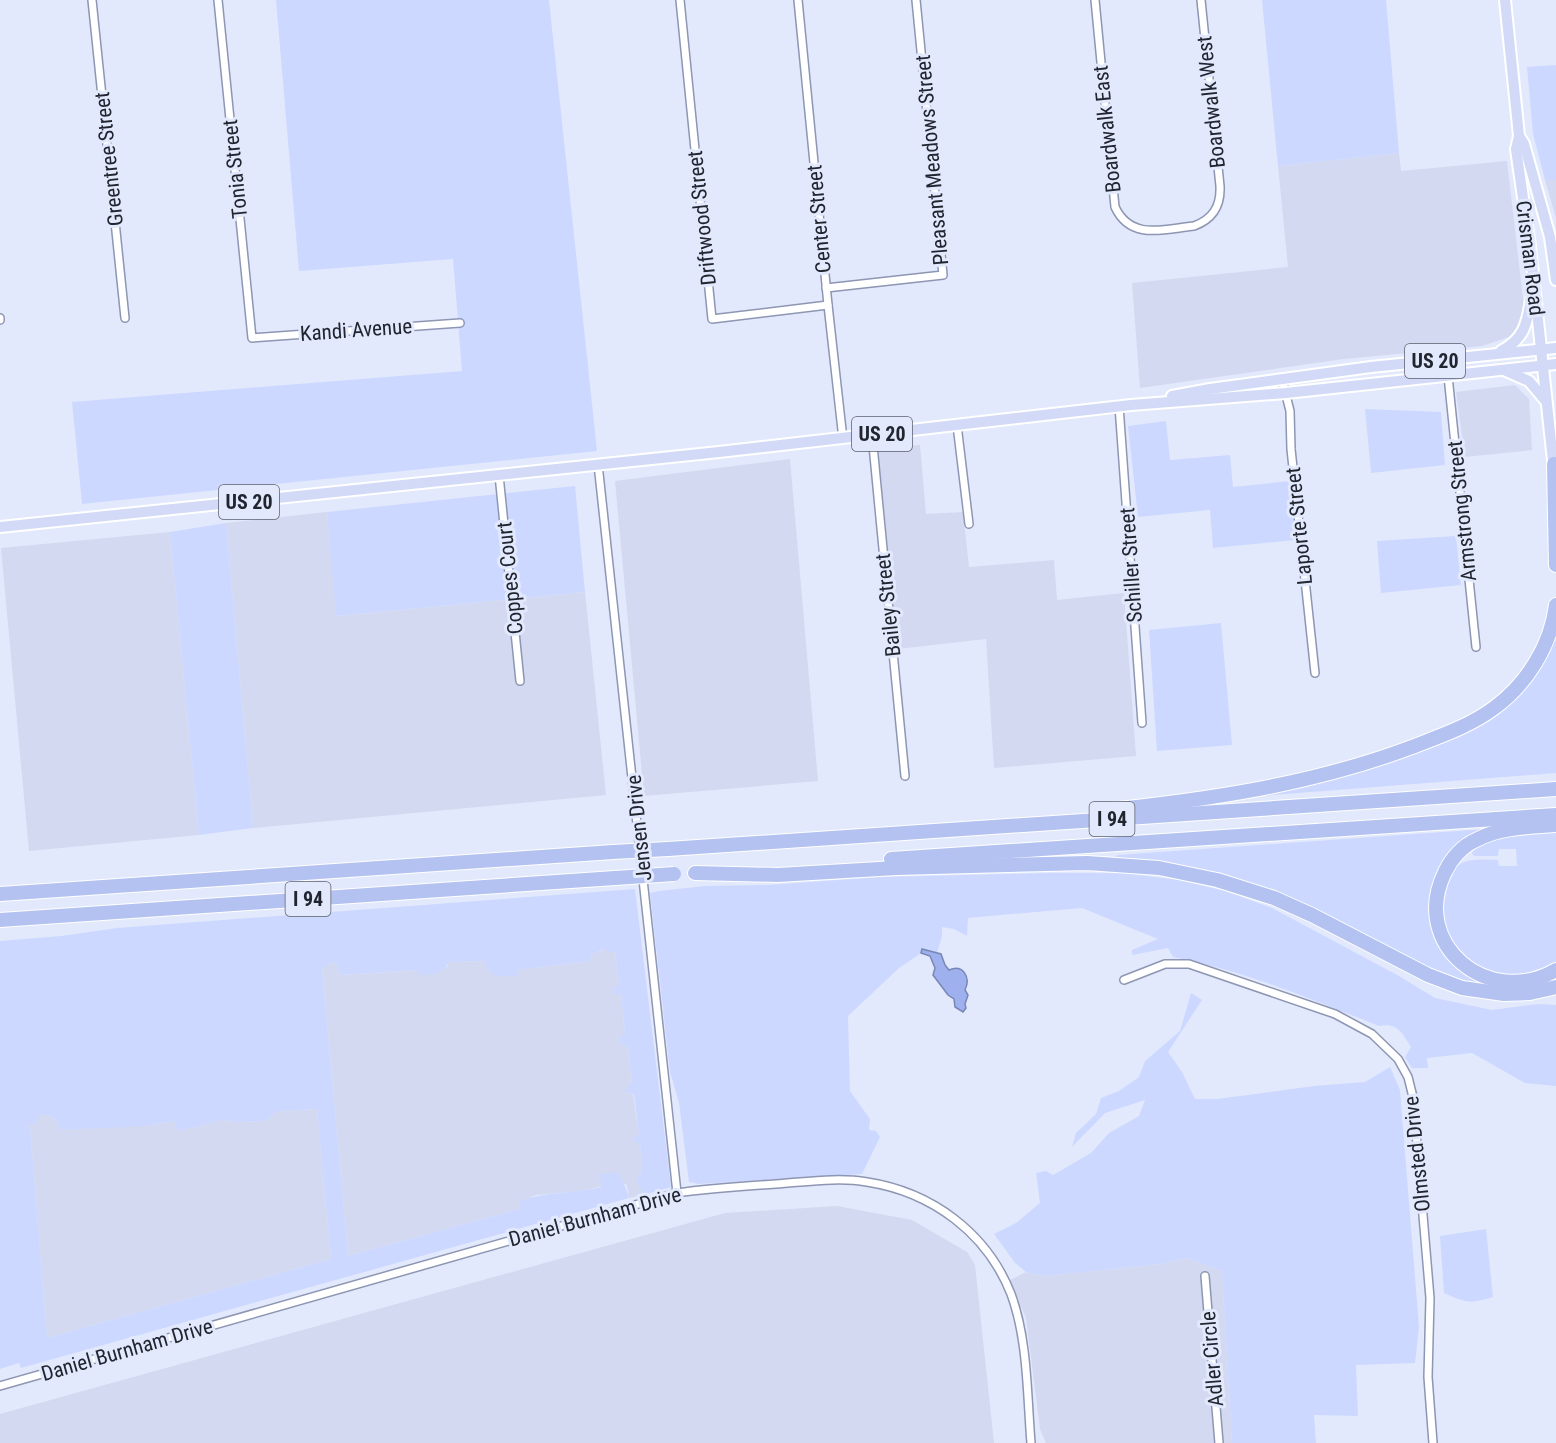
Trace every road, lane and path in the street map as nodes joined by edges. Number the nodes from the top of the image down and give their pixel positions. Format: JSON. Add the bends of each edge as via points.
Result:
{"nodes":[{"id":1,"x":92,"y":0,"type":"edge"},
{"id":2,"x":218,"y":0,"type":"edge"},
{"id":3,"x":680,"y":0,"type":"edge"},
{"id":4,"x":798,"y":0,"type":"edge"},
{"id":5,"x":916,"y":0,"type":"edge"},
{"id":6,"x":1095,"y":0,"type":"edge"},
{"id":7,"x":1201,"y":0,"type":"edge"},
{"id":8,"x":1506,"y":0,"type":"edge"},
{"id":9,"x":1519,"y":136,"type":"junction"},
{"id":10,"x":1218,"y":204,"type":"joint"},
{"id":11,"x":1556,"y":280,"type":"edge"},
{"id":12,"x":1534,"y":285,"type":"junction"},
{"id":13,"x":826,"y":288,"type":"junction"},
{"id":14,"x":828,"y":305,"type":"junction"},
{"id":15,"x":125,"y":318,"type":"dead end"},
{"id":16,"x":460,"y":323,"type":"dead end"},
{"id":17,"x":252,"y":338,"type":"joint"},
{"id":18,"x":1556,"y":348,"type":"edge"},
{"id":19,"x":1541,"y":350,"type":"junction"},
{"id":20,"x":1493,"y":355,"type":"junction"},
{"id":21,"x":1556,"y":364,"type":"edge"},
{"id":22,"x":1542,"y":366,"type":"junction"},
{"id":23,"x":1503,"y":370,"type":"junction"},
{"id":24,"x":1448,"y":376,"type":"junction"},
{"id":25,"x":1282,"y":379,"type":"junction"},
{"id":26,"x":1286,"y":393,"type":"junction"},
{"id":27,"x":1546,"y":400,"type":"junction"},
{"id":28,"x":1131,"y":405,"type":"junction"},
{"id":29,"x":1119,"y":406,"type":"junction"},
{"id":30,"x":957,"y":425,"type":"junction"},
{"id":31,"x":872,"y":435,"type":"junction"},
{"id":32,"x":843,"y":439,"type":"junction"},
{"id":33,"x":598,"y":464,"type":"junction"},
{"id":34,"x":1554,"y":464,"type":"junction"},
{"id":35,"x":499,"y":476,"type":"junction"},
{"id":36,"x":1556,"y":488,"type":"edge"},
{"id":37,"x":969,"y":524,"type":"dead end"},
{"id":38,"x":0,"y":527,"type":"edge"},
{"id":39,"x":1556,"y":565,"type":"edge"},
{"id":40,"x":1556,"y":605,"type":"edge"},
{"id":41,"x":1476,"y":647,"type":"dead end"},
{"id":42,"x":1315,"y":673,"type":"dead end"},
{"id":43,"x":520,"y":681,"type":"dead end"},
{"id":44,"x":1142,"y":723,"type":"dead end"},
{"id":45,"x":905,"y":776,"type":"dead end"},
{"id":46,"x":1556,"y":781,"type":"edge"},
{"id":47,"x":1556,"y":789,"type":"edge"},
{"id":48,"x":1512,"y":792,"type":"junction"},
{"id":49,"x":1556,"y":814,"type":"edge"},
{"id":50,"x":1556,"y":825,"type":"edge"},
{"id":51,"x":974,"y":828,"type":"junction"},
{"id":52,"x":695,"y":873,"type":"junction"},
{"id":53,"x":0,"y":894,"type":"edge"},
{"id":54,"x":0,"y":920,"type":"edge"},
{"id":55,"x":1556,"y":970,"type":"edge"},
{"id":56,"x":1124,"y":980,"type":"dead end"},
{"id":57,"x":1556,"y":987,"type":"edge"},
{"id":58,"x":1530,"y":993,"type":"junction"},
{"id":59,"x":1556,"y":994,"type":"edge"},
{"id":60,"x":677,"y":1193,"type":"junction"},
{"id":61,"x":1205,"y":1276,"type":"dead end"},
{"id":62,"x":0,"y":1386,"type":"edge"},
{"id":63,"x":1032,"y":1442,"type":"edge"},
{"id":64,"x":1219,"y":1443,"type":"edge"},
{"id":65,"x":1433,"y":1443,"type":"edge"}],
"edges":[{"from":1,"to":15,"type":"street","name":"Greentree Street"},
{"from":2,"to":17,"type":"street","name":"Tonia Street"},
{"from":3,"to":14,"type":"street","name":"Driftwood Street","via":[[712,319]]},
{"from":4,"to":13,"type":"street","name":"Center Street"},
{"from":5,"to":13,"type":"street","name":"Pleasant Meadows Street","via":[[943,275]]},
{"from":6,"to":10,"type":"street","name":"Boardwalk East","via":[[1119,216],[1134,228],[1148,231],[1194,226],[1209,218]]},
{"from":7,"to":10,"type":"street","name":"Boardwalk West","via":[[1220,186]]},
{"from":8,"to":9,"type":"main road","name":"Crisman Road"},
{"from":9,"to":11,"type":"main road","name":"Crisman Road","via":[[1550,237]]},
{"from":9,"to":12,"type":"main road","name":"Crisman Road","via":[[1516,149]]},
{"from":12,"to":19,"type":"main road","name":"Crisman Road"},
{"from":12,"to":20,"type":"main road","via":[[1522,336]]},
{"from":13,"to":14,"type":"street","name":"Center Street"},
{"from":14,"to":32,"type":"street","name":"Center Street"},
{"from":16,"to":17,"type":"street","name":"Kandi Avenue"},
{"from":18,"to":19,"type":"main road","number":"US 20"},
{"from":19,"to":20,"type":"main road","number":"US 20"},
{"from":19,"to":22,"type":"main road","name":"Crisman Road"},
{"from":20,"to":25,"type":"main road","number":"US 20"},
{"from":21,"to":22,"type":"main road","number":"US 20"},
{"from":22,"to":23,"type":"main road","number":"US 20"},
{"from":22,"to":27,"type":"main road","name":"Crisman Road"},
{"from":23,"to":24,"type":"main road","number":"US 20"},
{"from":23,"to":27,"type":"main road","via":[[1530,381]]},
{"from":24,"to":26,"type":"main road","number":"US 20"},
{"from":24,"to":41,"type":"street","name":"Armstrong Street"},
{"from":25,"to":26,"type":"street","name":"Laporte Street"},
{"from":25,"to":28,"type":"main road","number":"US 20"},
{"from":26,"to":28,"type":"main road","number":"US 20"},
{"from":26,"to":42,"type":"street","name":"Laporte Street"},
{"from":27,"to":34,"type":"main road","name":"Crisman Road"},
{"from":28,"to":29,"type":"main road","number":"US 20"},
{"from":29,"to":30,"type":"main road","number":"US 20"},
{"from":29,"to":44,"type":"street","name":"Schiller Street"},
{"from":30,"to":31,"type":"main road","number":"US 20"},
{"from":30,"to":37,"type":"street"},
{"from":31,"to":32,"type":"main road","number":"US 20"},
{"from":31,"to":45,"type":"street","name":"Bailey Street"},
{"from":32,"to":33,"type":"main road","number":"US 20"},
{"from":33,"to":35,"type":"main road","number":"US 20"},
{"from":33,"to":60,"type":"street","name":"Jensen Drive"},
{"from":34,"to":36,"type":"main road","name":"Crisman Road"},
{"from":34,"to":39,"type":"highway"},
{"from":35,"to":38,"type":"main road","number":"US 20"},
{"from":35,"to":43,"type":"street","name":"Coppes Court"},
{"from":40,"to":51,"type":"highway","via":[[1545,645],[1517,688],[1495,708],[1441,736],[1296,783],[1188,802]]},
{"from":46,"to":48,"type":"highway"},
{"from":47,"to":48,"type":"highway","number":"I 94"},
{"from":48,"to":51,"type":"highway","number":"I 94"},
{"from":49,"to":52,"type":"highway","number":"I 94"},
{"from":50,"to":55,"type":"highway","via":[[1503,830],[1473,841],[1449,865],[1436,900],[1442,936],[1464,966],[1478,975],[1527,982]]},
{"from":51,"to":53,"type":"highway","number":"I 94","bridge":true},
{"from":52,"to":54,"type":"highway","number":"I 94","bridge":true},
{"from":52,"to":58,"type":"highway","via":[[778,875],[1080,863],[1159,868],[1217,880],[1274,898],[1455,986],[1491,994]]},
{"from":56,"to":65,"type":"street","name":"Olmsted Drive","via":[[1165,964],[1190,964],[1335,1014],[1372,1034],[1398,1059],[1413,1097],[1430,1298],[1428,1377]]},
{"from":57,"to":58,"type":"highway"},
{"from":58,"to":59,"type":"highway"},
{"from":60,"to":62,"type":"street","name":"Daniel Burnham Drive"},
{"from":60,"to":63,"type":"street","name":"Daniel Burnham Drive","via":[[798,1182],[866,1181],[914,1195],[941,1208],[988,1252],[1011,1296],[1022,1344]]},
{"from":61,"to":64,"type":"street","name":"Adler Circle"}]}
